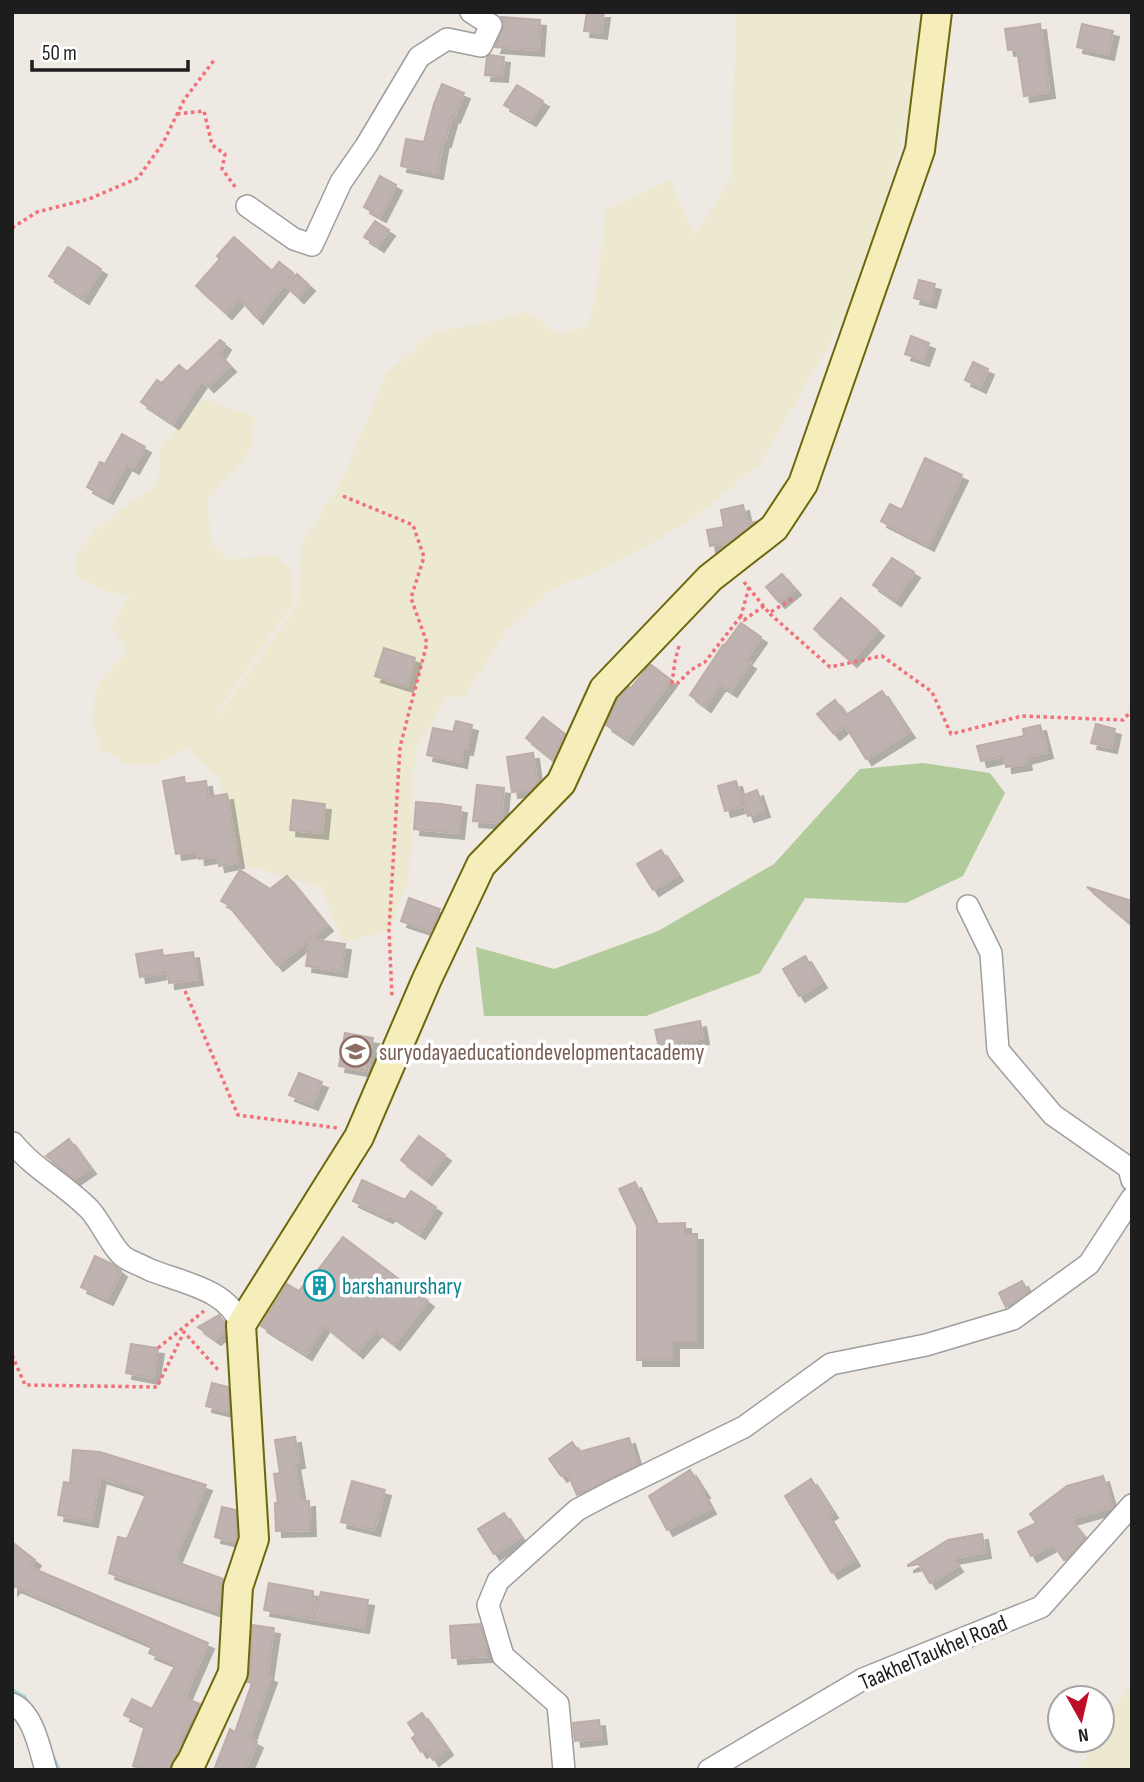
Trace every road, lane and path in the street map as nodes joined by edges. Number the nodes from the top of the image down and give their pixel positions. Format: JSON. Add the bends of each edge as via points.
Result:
{"nodes":[{"id":1,"x":471,"y":12,"type":"edge"},
{"id":2,"x":937,"y":12,"type":"edge"},
{"id":3,"x":215,"y":59,"type":"dead end"},
{"id":4,"x":177,"y":114,"type":"junction"},
{"id":5,"x":247,"y":206,"type":"joint"},
{"id":6,"x":12,"y":228,"type":"edge"},
{"id":7,"x":343,"y":496,"type":"dead end"},
{"id":8,"x":729,"y":563,"type":"junction"},
{"id":9,"x":749,"y":587,"type":"junction"},
{"id":10,"x":792,"y":599,"type":"dead end"},
{"id":11,"x":764,"y":606,"type":"junction"},
{"id":12,"x":769,"y":613,"type":"junction"},
{"id":13,"x":740,"y":616,"type":"junction"},
{"id":14,"x":682,"y":634,"type":"dead end"},
{"id":15,"x":1132,"y":710,"type":"edge"},
{"id":16,"x":968,"y":906,"type":"dead end"},
{"id":17,"x":185,"y":991,"type":"dead end"},
{"id":18,"x":408,"y":1024,"type":"junction"},
{"id":19,"x":13,"y":1143,"type":"edge"},
{"id":20,"x":353,"y":1148,"type":"junction"},
{"id":21,"x":1132,"y":1180,"type":"edge"},
{"id":22,"x":1132,"y":1198,"type":"edge"},
{"id":23,"x":233,"y":1314,"type":"junction"},
{"id":24,"x":158,"y":1348,"type":"dead end"},
{"id":25,"x":12,"y":1355,"type":"edge"},
{"id":26,"x":244,"y":1381,"type":"junction"},
{"id":27,"x":1132,"y":1505,"type":"edge"},
{"id":28,"x":12,"y":1704,"type":"edge"},
{"id":29,"x":46,"y":1770,"type":"edge"},
{"id":30,"x":186,"y":1770,"type":"edge"},
{"id":31,"x":564,"y":1770,"type":"edge"},
{"id":32,"x":709,"y":1770,"type":"edge"}],
"edges":[{"from":1,"to":5,"type":"street","via":[[491,25],[481,46],[447,39],[419,57],[341,183],[312,245],[294,240]]},
{"from":2,"to":8,"type":"street","via":[[920,150],[803,484],[774,528]]},
{"from":3,"to":4,"type":"path"},
{"from":4,"to":5,"type":"path","via":[[204,111],[212,145],[225,154],[222,169]]},
{"from":4,"to":6,"type":"path","via":[[138,178],[89,200],[37,212]]},
{"from":7,"to":18,"type":"path","via":[[412,525],[424,557],[411,598],[427,643],[400,747],[389,930],[393,1011]]},
{"from":8,"to":9,"type":"path"},
{"from":8,"to":18,"type":"street","via":[[604,689],[561,783],[481,865]]},
{"from":9,"to":11,"type":"path"},
{"from":9,"to":13,"type":"path"},
{"from":10,"to":12,"type":"path"},
{"from":11,"to":12,"type":"path"},
{"from":11,"to":13,"type":"path","via":[[744,620]]},
{"from":12,"to":15,"type":"path","via":[[830,667],[882,656],[932,692],[951,734],[1022,716],[1124,720]]},
{"from":13,"to":14,"type":"path","via":[[705,662],[672,683]]},
{"from":16,"to":21,"type":"street","via":[[991,953],[998,1050],[1053,1115],[1129,1168]]},
{"from":17,"to":20,"type":"path","via":[[238,1115],[342,1128]]},
{"from":18,"to":20,"type":"street"},
{"from":19,"to":23,"type":"street","via":[[90,1210],[123,1257],[218,1297]]},
{"from":20,"to":23,"type":"street"},
{"from":22,"to":31,"type":"street","via":[[1089,1264],[1013,1319],[926,1345],[831,1364],[744,1427],[577,1510],[498,1581],[488,1605],[503,1656],[558,1704]]},
{"from":23,"to":24,"type":"path","via":[[209,1307]]},
{"from":23,"to":26,"type":"street"},
{"from":25,"to":26,"type":"path","via":[[25,1385],[157,1387],[184,1332],[224,1376]]},
{"from":26,"to":30,"type":"street","via":[[254,1539],[238,1587],[233,1673]]},
{"from":27,"to":32,"type":"street","name":"TaakhelTaukhel Road","via":[[1041,1608],[863,1679]]},
{"from":28,"to":29,"type":"street","via":[[31,1724]]}]}
